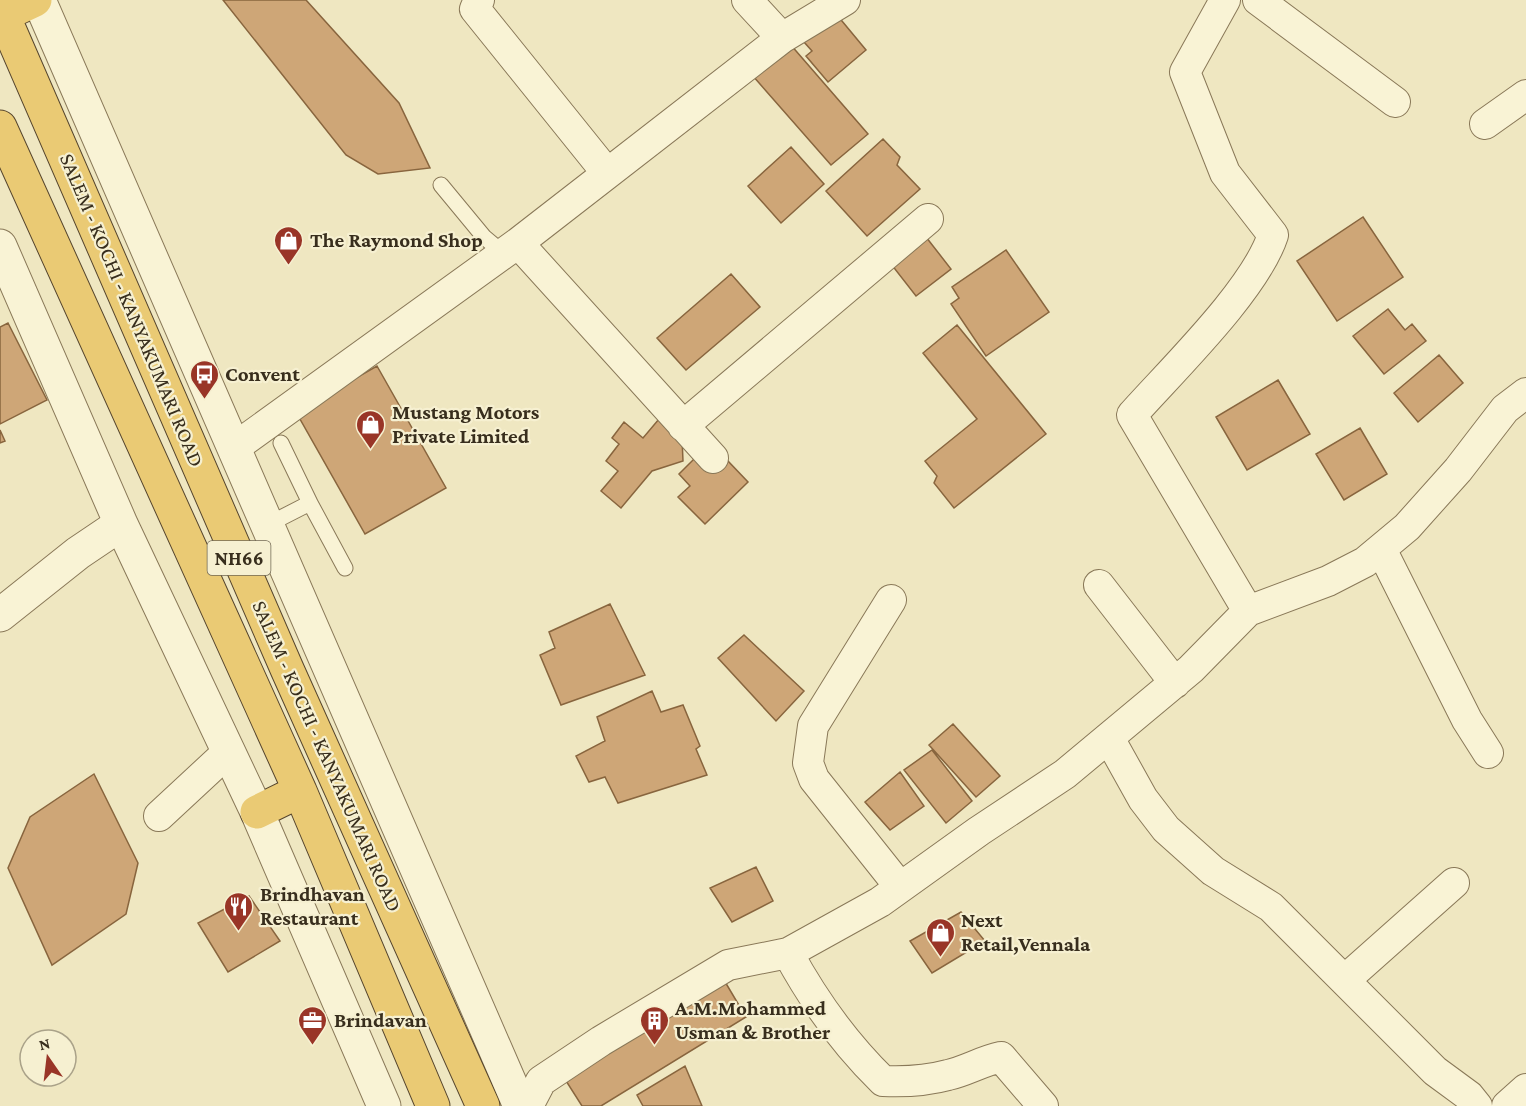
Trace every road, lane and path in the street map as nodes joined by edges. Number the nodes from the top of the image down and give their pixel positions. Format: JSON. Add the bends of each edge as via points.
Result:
{"nodes":[{"id":1,"x":37,"y":0,"type":"edge"},
{"id":2,"x":479,"y":0,"type":"edge"},
{"id":3,"x":747,"y":0,"type":"edge"},
{"id":4,"x":845,"y":0,"type":"edge"},
{"id":5,"x":1225,"y":0,"type":"edge"},
{"id":6,"x":1258,"y":0,"type":"edge"},
{"id":7,"x":2,"y":12,"type":"edge"},
{"id":8,"x":782,"y":38,"type":"junction"},
{"id":9,"x":1526,"y":95,"type":"edge"},
{"id":10,"x":1395,"y":102,"type":"dead end"},
{"id":11,"x":1485,"y":124,"type":"dead end"},
{"id":12,"x":0,"y":127,"type":"edge"},
{"id":13,"x":607,"y":173,"type":"junction"},
{"id":14,"x":441,"y":184,"type":"dead end"},
{"id":15,"x":928,"y":219,"type":"dead end"},
{"id":16,"x":510,"y":248,"type":"junction"},
{"id":17,"x":4,"y":269,"type":"edge"},
{"id":18,"x":1526,"y":393,"type":"edge"},
{"id":19,"x":683,"y":426,"type":"junction"},
{"id":20,"x":280,"y":443,"type":"dead end"},
{"id":21,"x":234,"y":448,"type":"junction"},
{"id":22,"x":713,"y":458,"type":"dead end"},
{"id":23,"x":310,"y":503,"type":"junction"},
{"id":24,"x":121,"y":524,"type":"junction"},
{"id":25,"x":267,"y":525,"type":"junction"},
{"id":26,"x":1381,"y":549,"type":"junction"},
{"id":27,"x":345,"y":568,"type":"dead end"},
{"id":28,"x":1099,"y":585,"type":"dead end"},
{"id":29,"x":891,"y":600,"type":"dead end"},
{"id":30,"x":1248,"y":611,"type":"junction"},
{"id":31,"x":0,"y":615,"type":"edge"},
{"id":32,"x":1174,"y":683,"type":"junction"},
{"id":33,"x":1108,"y":738,"type":"junction"},
{"id":34,"x":229,"y":751,"type":"junction"},
{"id":35,"x":1488,"y":753,"type":"dead end"},
{"id":36,"x":300,"y":791,"type":"junction"},
{"id":37,"x":257,"y":812,"type":"junction"},
{"id":38,"x":159,"y":816,"type":"dead end"},
{"id":39,"x":1454,"y":883,"type":"dead end"},
{"id":40,"x":900,"y":887,"type":"junction"},
{"id":41,"x":788,"y":953,"type":"junction"},
{"id":42,"x":1346,"y":979,"type":"junction"},
{"id":43,"x":451,"y":1032,"type":"junction"},
{"id":44,"x":408,"y":1049,"type":"junction"},
{"id":45,"x":1526,"y":1089,"type":"edge"},
{"id":46,"x":919,"y":1094,"type":"edge"},
{"id":47,"x":384,"y":1106,"type":"edge"},
{"id":48,"x":433,"y":1106,"type":"edge"},
{"id":49,"x":483,"y":1106,"type":"edge"},
{"id":50,"x":520,"y":1106,"type":"edge"},
{"id":51,"x":528,"y":1106,"type":"edge"},
{"id":52,"x":1042,"y":1106,"type":"edge"},
{"id":53,"x":1477,"y":1106,"type":"edge"},
{"id":54,"x":1507,"y":1106,"type":"edge"}],
"edges":[{"from":1,"to":7,"type":"highway"},
{"from":1,"to":21,"type":"street"},
{"from":2,"to":13,"type":"street","via":[[475,9]]},
{"from":3,"to":8,"type":"street"},
{"from":4,"to":8,"type":"street"},
{"from":5,"to":30,"type":"street","via":[[1185,72],[1225,173],[1273,236],[1267,255],[1221,315],[1132,415]]},
{"from":6,"to":10,"type":"street"},
{"from":7,"to":43,"type":"highway","name":"SALEM - KOCHI - KANYAKUMARI ROAD","number":"NH66","via":[[287,669]]},
{"from":8,"to":13,"type":"street"},
{"from":9,"to":11,"type":"street"},
{"from":12,"to":36,"type":"highway","name":"SALEM - KOCHI - KANYAKUMARI ROAD","number":"NH66"},
{"from":13,"to":16,"type":"street"},
{"from":14,"to":16,"type":"lane","via":[[484,237]]},
{"from":15,"to":19,"type":"street"},
{"from":16,"to":19,"type":"street"},
{"from":16,"to":21,"type":"street"},
{"from":17,"to":24,"type":"street"},
{"from":18,"to":26,"type":"street","via":[[1505,409],[1458,470],[1407,527]]},
{"from":19,"to":22,"type":"street"},
{"from":20,"to":23,"type":"lane"},
{"from":21,"to":25,"type":"street"},
{"from":23,"to":25,"type":"lane"},
{"from":23,"to":27,"type":"lane"},
{"from":24,"to":31,"type":"street"},
{"from":24,"to":34,"type":"street"},
{"from":25,"to":50,"type":"street"},
{"from":26,"to":30,"type":"street","via":[[1328,581]]},
{"from":26,"to":35,"type":"street","via":[[1467,720]]},
{"from":28,"to":32,"type":"street"},
{"from":29,"to":40,"type":"street","via":[[813,726],[808,763],[814,779]]},
{"from":30,"to":32,"type":"street"},
{"from":32,"to":33,"type":"street"},
{"from":33,"to":40,"type":"street","via":[[1065,774]]},
{"from":33,"to":42,"type":"street","via":[[1143,799],[1166,829],[1213,871],[1271,907]]},
{"from":34,"to":37,"type":"street"},
{"from":34,"to":38,"type":"street"},
{"from":36,"to":37,"type":"highway"},
{"from":36,"to":44,"type":"highway","name":"SALEM - KOCHI - KANYAKUMARI ROAD","number":"NH66"},
{"from":37,"to":47,"type":"street"},
{"from":39,"to":42,"type":"street"},
{"from":40,"to":41,"type":"street"},
{"from":41,"to":46,"type":"street","via":[[806,986],[855,1054],[883,1081]]},
{"from":41,"to":51,"type":"street","via":[[728,965],[541,1081]]},
{"from":42,"to":53,"type":"street","via":[[1435,1071]]},
{"from":43,"to":44,"type":"highway"},
{"from":43,"to":49,"type":"highway","name":"SALEM - KOCHI - KANYAKUMARI ROAD","number":"NH66"},
{"from":44,"to":48,"type":"highway","name":"SALEM - KOCHI - KANYAKUMARI ROAD","number":"NH66"},
{"from":45,"to":54,"type":"street"},
{"from":46,"to":52,"type":"street","via":[[977,1062],[1001,1056]]}]}
